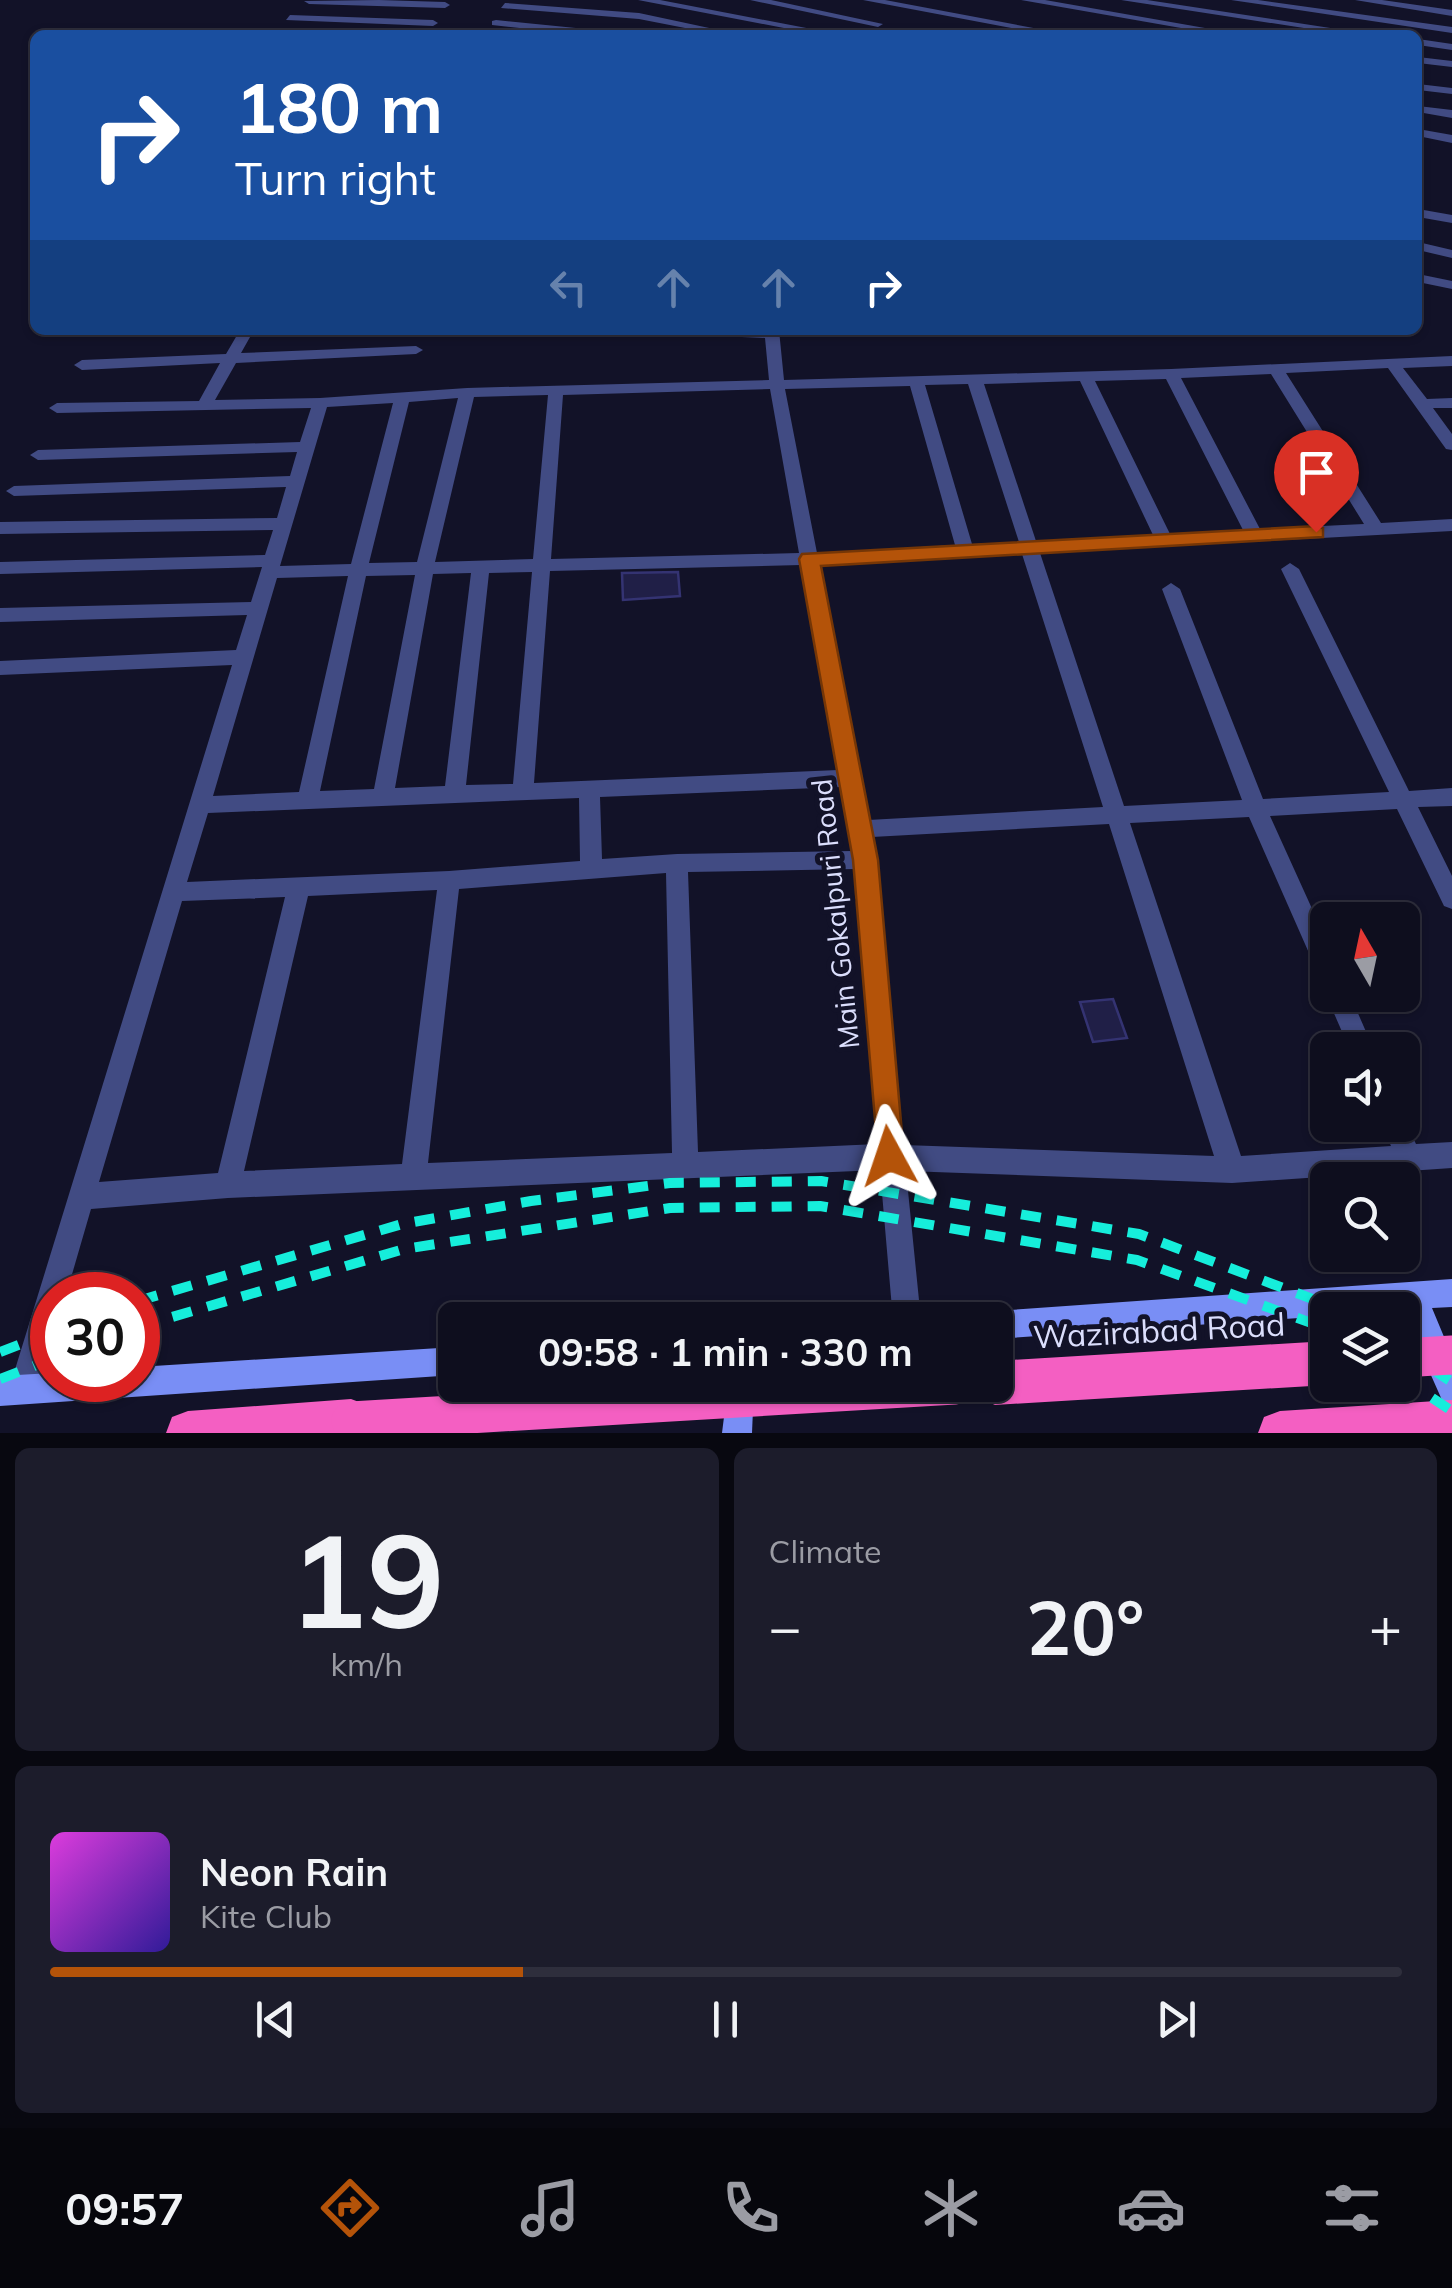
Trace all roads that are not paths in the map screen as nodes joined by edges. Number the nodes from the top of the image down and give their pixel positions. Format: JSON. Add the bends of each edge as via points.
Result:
{"nodes":[{"id":1,"x":643,"y":0,"type":"edge"},
{"id":2,"x":755,"y":0,"type":"edge"},
{"id":3,"x":868,"y":0,"type":"edge"},
{"id":4,"x":1026,"y":0,"type":"edge"},
{"id":5,"x":1126,"y":0,"type":"edge"},
{"id":6,"x":1236,"y":0,"type":"edge"},
{"id":7,"x":1360,"y":0,"type":"edge"},
{"id":8,"x":309,"y":1,"type":"edge"},
{"id":9,"x":446,"y":2,"type":"edge"},
{"id":10,"x":895,"y":2,"type":"edge"},
{"id":11,"x":507,"y":3,"type":"edge"},
{"id":12,"x":1410,"y":4,"type":"edge"},
{"id":13,"x":1452,"y":13,"type":"edge"},
{"id":14,"x":290,"y":18,"type":"dead end"},
{"id":15,"x":433,"y":23,"type":"junction"},
{"id":16,"x":496,"y":23,"type":"junction"},
{"id":17,"x":878,"y":24,"type":"junction"},
{"id":18,"x":428,"y":30,"type":"edge"},
{"id":19,"x":491,"y":30,"type":"edge"},
{"id":20,"x":566,"y":30,"type":"edge"},
{"id":21,"x":711,"y":30,"type":"edge"},
{"id":22,"x":810,"y":30,"type":"edge"},
{"id":23,"x":873,"y":30,"type":"edge"},
{"id":24,"x":1040,"y":30,"type":"edge"},
{"id":25,"x":1209,"y":30,"type":"edge"},
{"id":26,"x":1335,"y":30,"type":"edge"},
{"id":27,"x":1412,"y":30,"type":"edge"},
{"id":28,"x":1452,"y":30,"type":"edge"},
{"id":29,"x":1422,"y":43,"type":"edge"},
{"id":30,"x":1452,"y":47,"type":"edge"},
{"id":31,"x":1422,"y":60,"type":"edge"},
{"id":32,"x":1452,"y":64,"type":"edge"},
{"id":33,"x":1422,"y":87,"type":"edge"},
{"id":34,"x":1452,"y":91,"type":"edge"},
{"id":35,"x":1422,"y":110,"type":"edge"},
{"id":36,"x":1452,"y":114,"type":"edge"},
{"id":37,"x":1422,"y":135,"type":"edge"},
{"id":38,"x":1452,"y":140,"type":"edge"},
{"id":39,"x":1422,"y":214,"type":"edge"},
{"id":40,"x":1452,"y":219,"type":"edge"},
{"id":41,"x":1422,"y":247,"type":"edge"},
{"id":42,"x":1452,"y":254,"type":"edge"},
{"id":43,"x":1422,"y":279,"type":"edge"},
{"id":44,"x":1452,"y":285,"type":"edge"},
{"id":45,"x":244,"y":335,"type":"edge"},
{"id":46,"x":772,"y":335,"type":"edge"},
{"id":47,"x":416,"y":350,"type":"dead end"},
{"id":48,"x":230,"y":360,"type":"junction"},
{"id":49,"x":1452,"y":361,"type":"edge"},
{"id":50,"x":1392,"y":362,"type":"junction"},
{"id":51,"x":82,"y":365,"type":"dead end"},
{"id":52,"x":1276,"y":369,"type":"junction"},
{"id":53,"x":1171,"y":374,"type":"junction"},
{"id":54,"x":1085,"y":375,"type":"junction"},
{"id":55,"x":974,"y":378,"type":"junction"},
{"id":56,"x":916,"y":381,"type":"junction"},
{"id":57,"x":777,"y":386,"type":"junction"},
{"id":58,"x":556,"y":391,"type":"junction"},
{"id":59,"x":467,"y":393,"type":"junction"},
{"id":60,"x":403,"y":396,"type":"junction"},
{"id":61,"x":320,"y":403,"type":"junction"},
{"id":62,"x":1452,"y":403,"type":"edge"},
{"id":63,"x":1424,"y":404,"type":"junction"},
{"id":64,"x":204,"y":405,"type":"junction"},
{"id":65,"x":57,"y":408,"type":"dead end"},
{"id":66,"x":1450,"y":440,"type":"edge"},
{"id":67,"x":306,"y":447,"type":"junction"},
{"id":68,"x":38,"y":455,"type":"dead end"},
{"id":69,"x":296,"y":482,"type":"junction"},
{"id":70,"x":14,"y":491,"type":"dead end"},
{"id":71,"x":284,"y":524,"type":"junction"},
{"id":72,"x":1452,"y":525,"type":"edge"},
{"id":73,"x":0,"y":528,"type":"edge"},
{"id":74,"x":1376,"y":529,"type":"junction"},
{"id":75,"x":1255,"y":536,"type":"junction"},
{"id":76,"x":1164,"y":540,"type":"junction"},
{"id":77,"x":1032,"y":548,"type":"junction"},
{"id":78,"x":965,"y":551,"type":"junction"},
{"id":79,"x":810,"y":559,"type":"junction"},
{"id":80,"x":271,"y":566,"type":"junction"},
{"id":81,"x":542,"y":566,"type":"junction"},
{"id":82,"x":482,"y":567,"type":"junction"},
{"id":83,"x":0,"y":568,"type":"edge"},
{"id":84,"x":424,"y":568,"type":"junction"},
{"id":85,"x":1290,"y":569,"type":"dead end"},
{"id":86,"x":358,"y":570,"type":"junction"},
{"id":87,"x":1171,"y":589,"type":"dead end"},
{"id":88,"x":258,"y":608,"type":"junction"},
{"id":89,"x":0,"y":616,"type":"edge"},
{"id":90,"x":243,"y":658,"type":"junction"},
{"id":91,"x":0,"y":668,"type":"edge"},
{"id":92,"x":851,"y":778,"type":"junction"},
{"id":93,"x":589,"y":789,"type":"junction"},
{"id":94,"x":523,"y":792,"type":"junction"},
{"id":95,"x":455,"y":794,"type":"junction"},
{"id":96,"x":383,"y":797,"type":"junction"},
{"id":97,"x":1452,"y":797,"type":"edge"},
{"id":98,"x":308,"y":800,"type":"junction"},
{"id":99,"x":1403,"y":800,"type":"junction"},
{"id":100,"x":198,"y":805,"type":"junction"},
{"id":101,"x":1256,"y":808,"type":"junction"},
{"id":102,"x":1118,"y":814,"type":"junction"},
{"id":103,"x":861,"y":829,"type":"junction"},
{"id":104,"x":865,"y":860,"type":"junction"},
{"id":105,"x":677,"y":863,"type":"junction"},
{"id":106,"x":591,"y":869,"type":"junction"},
{"id":107,"x":449,"y":880,"type":"junction"},
{"id":108,"x":299,"y":885,"type":"junction"},
{"id":109,"x":173,"y":892,"type":"junction"},
{"id":110,"x":1452,"y":899,"type":"edge"},
{"id":111,"x":1310,"y":930,"type":"edge"},
{"id":112,"x":1402,"y":1142,"type":"edge"},
{"id":113,"x":1452,"y":1154,"type":"edge"},
{"id":114,"x":889,"y":1156,"type":"junction"},
{"id":115,"x":1409,"y":1158,"type":"junction"},
{"id":116,"x":684,"y":1165,"type":"junction"},
{"id":117,"x":1232,"y":1170,"type":"junction"},
{"id":118,"x":414,"y":1178,"type":"junction"},
{"id":119,"x":228,"y":1185,"type":"junction"},
{"id":120,"x":81,"y":1197,"type":"junction"},
{"id":121,"x":1452,"y":1293,"type":"edge"},
{"id":122,"x":1420,"y":1297,"type":"edge"},
{"id":123,"x":905,"y":1302,"type":"edge"},
{"id":124,"x":1310,"y":1305,"type":"edge"},
{"id":125,"x":1420,"y":1313,"type":"edge"},
{"id":126,"x":1013,"y":1324,"type":"edge"},
{"id":127,"x":1452,"y":1356,"type":"edge"},
{"id":128,"x":1420,"y":1357,"type":"edge"},
{"id":129,"x":438,"y":1362,"type":"edge"},
{"id":130,"x":1310,"y":1364,"type":"edge"},
{"id":131,"x":1013,"y":1381,"type":"edge"},
{"id":132,"x":12,"y":1390,"type":"edge"},
{"id":133,"x":1452,"y":1390,"type":"edge"},
{"id":134,"x":683,"y":1402,"type":"edge"},
{"id":135,"x":740,"y":1402,"type":"edge"},
{"id":136,"x":1452,"y":1422,"type":"edge"},
{"id":137,"x":188,"y":1433,"type":"edge"},
{"id":138,"x":737,"y":1433,"type":"edge"},
{"id":139,"x":1280,"y":1433,"type":"edge"}],
"edges":[{"from":1,"to":22,"type":"street"},
{"from":2,"to":17,"type":"street"},
{"from":3,"to":10,"type":"street"},
{"from":4,"to":25,"type":"street"},
{"from":5,"to":26,"type":"street"},
{"from":6,"to":27,"type":"street"},
{"from":7,"to":12,"type":"street"},
{"from":8,"to":9,"type":"street"},
{"from":9,"to":15,"type":"street"},
{"from":10,"to":17,"type":"street"},
{"from":10,"to":24,"type":"street"},
{"from":11,"to":16,"type":"street"},
{"from":11,"to":21,"type":"street"},
{"from":12,"to":13,"type":"street"},
{"from":12,"to":27,"type":"street"},
{"from":14,"to":15,"type":"street"},
{"from":15,"to":18,"type":"street"},
{"from":16,"to":19,"type":"street"},
{"from":16,"to":20,"type":"street"},
{"from":17,"to":23,"type":"street"},
{"from":27,"to":28,"type":"street"},
{"from":29,"to":30,"type":"street"},
{"from":31,"to":32,"type":"street"},
{"from":33,"to":34,"type":"street"},
{"from":35,"to":36,"type":"street"},
{"from":37,"to":38,"type":"street"},
{"from":39,"to":40,"type":"street"},
{"from":41,"to":42,"type":"street"},
{"from":43,"to":44,"type":"street"},
{"from":45,"to":48,"type":"street"},
{"from":46,"to":57,"type":"street","name":"Main Gokalpuri Road"},
{"from":47,"to":48,"type":"street"},
{"from":48,"to":51,"type":"street"},
{"from":48,"to":64,"type":"street"},
{"from":49,"to":50,"type":"street"},
{"from":50,"to":52,"type":"street"},
{"from":50,"to":63,"type":"street"},
{"from":52,"to":53,"type":"street"},
{"from":52,"to":74,"type":"street"},
{"from":53,"to":54,"type":"street"},
{"from":53,"to":75,"type":"street"},
{"from":54,"to":55,"type":"street"},
{"from":54,"to":76,"type":"street"},
{"from":55,"to":56,"type":"street"},
{"from":55,"to":77,"type":"street"},
{"from":56,"to":57,"type":"street"},
{"from":56,"to":78,"type":"street"},
{"from":57,"to":58,"type":"street"},
{"from":57,"to":79,"type":"street","name":"Main Gokalpuri Road"},
{"from":58,"to":59,"type":"street"},
{"from":58,"to":81,"type":"street"},
{"from":59,"to":60,"type":"street"},
{"from":59,"to":84,"type":"street"},
{"from":60,"to":61,"type":"street"},
{"from":60,"to":86,"type":"street"},
{"from":61,"to":64,"type":"street"},
{"from":61,"to":67,"type":"street"},
{"from":62,"to":63,"type":"street"},
{"from":63,"to":66,"type":"street"},
{"from":64,"to":65,"type":"street"},
{"from":67,"to":68,"type":"street"},
{"from":67,"to":69,"type":"street"},
{"from":69,"to":70,"type":"street"},
{"from":69,"to":71,"type":"street"},
{"from":71,"to":73,"type":"street"},
{"from":71,"to":80,"type":"street"},
{"from":72,"to":74,"type":"street"},
{"from":74,"to":75,"type":"street"},
{"from":75,"to":76,"type":"street"},
{"from":76,"to":77,"type":"street"},
{"from":77,"to":78,"type":"street"},
{"from":77,"to":102,"type":"street"},
{"from":78,"to":79,"type":"street"},
{"from":79,"to":81,"type":"street"},
{"from":79,"to":92,"type":"street","name":"Main Gokalpuri Road"},
{"from":80,"to":83,"type":"street"},
{"from":80,"to":86,"type":"street"},
{"from":80,"to":88,"type":"street"},
{"from":81,"to":82,"type":"street"},
{"from":81,"to":94,"type":"street"},
{"from":82,"to":84,"type":"street"},
{"from":82,"to":95,"type":"street"},
{"from":84,"to":86,"type":"street"},
{"from":84,"to":96,"type":"street"},
{"from":85,"to":99,"type":"street"},
{"from":86,"to":98,"type":"street"},
{"from":87,"to":101,"type":"street"},
{"from":88,"to":89,"type":"street"},
{"from":88,"to":90,"type":"street"},
{"from":90,"to":91,"type":"street"},
{"from":90,"to":100,"type":"street"},
{"from":92,"to":93,"type":"street"},
{"from":92,"to":103,"type":"street","name":"Main Gokalpuri Road"},
{"from":93,"to":94,"type":"street"},
{"from":93,"to":106,"type":"street"},
{"from":94,"to":95,"type":"street"},
{"from":95,"to":96,"type":"street"},
{"from":96,"to":98,"type":"street"},
{"from":97,"to":99,"type":"street"},
{"from":98,"to":100,"type":"street"},
{"from":99,"to":101,"type":"street"},
{"from":99,"to":110,"type":"street"},
{"from":100,"to":109,"type":"street"},
{"from":101,"to":102,"type":"street"},
{"from":101,"to":111,"type":"street"},
{"from":102,"to":103,"type":"street"},
{"from":102,"to":117,"type":"street"},
{"from":103,"to":104,"type":"street","name":"Main Gokalpuri Road"},
{"from":104,"to":105,"type":"street"},
{"from":104,"to":114,"type":"street","name":"Main Gokalpuri Road"},
{"from":105,"to":106,"type":"street"},
{"from":105,"to":116,"type":"street"},
{"from":106,"to":107,"type":"street"},
{"from":107,"to":108,"type":"street"},
{"from":107,"to":118,"type":"street"},
{"from":108,"to":109,"type":"street"},
{"from":108,"to":119,"type":"street"},
{"from":109,"to":120,"type":"street"},
{"from":112,"to":115,"type":"street"},
{"from":113,"to":115,"type":"street"},
{"from":114,"to":116,"type":"street"},
{"from":114,"to":117,"type":"street"},
{"from":114,"to":123,"type":"street","name":"Main Gokalpuri Road"},
{"from":115,"to":117,"type":"street"},
{"from":116,"to":118,"type":"street"},
{"from":118,"to":119,"type":"street"},
{"from":119,"to":120,"type":"street"},
{"from":120,"to":132,"type":"street"},
{"from":121,"to":122,"type":"main road"},
{"from":124,"to":126,"type":"main road"},
{"from":125,"to":133,"type":"main road"},
{"from":127,"to":128,"type":"highway","bridge":true},
{"from":129,"to":132,"type":"main road"},
{"from":130,"to":131,"type":"highway","name":"Wazirabad Road"},
{"from":134,"to":137,"type":"highway","bridge":true},
{"from":135,"to":138,"type":"main road"},
{"from":136,"to":139,"type":"highway"}]}
